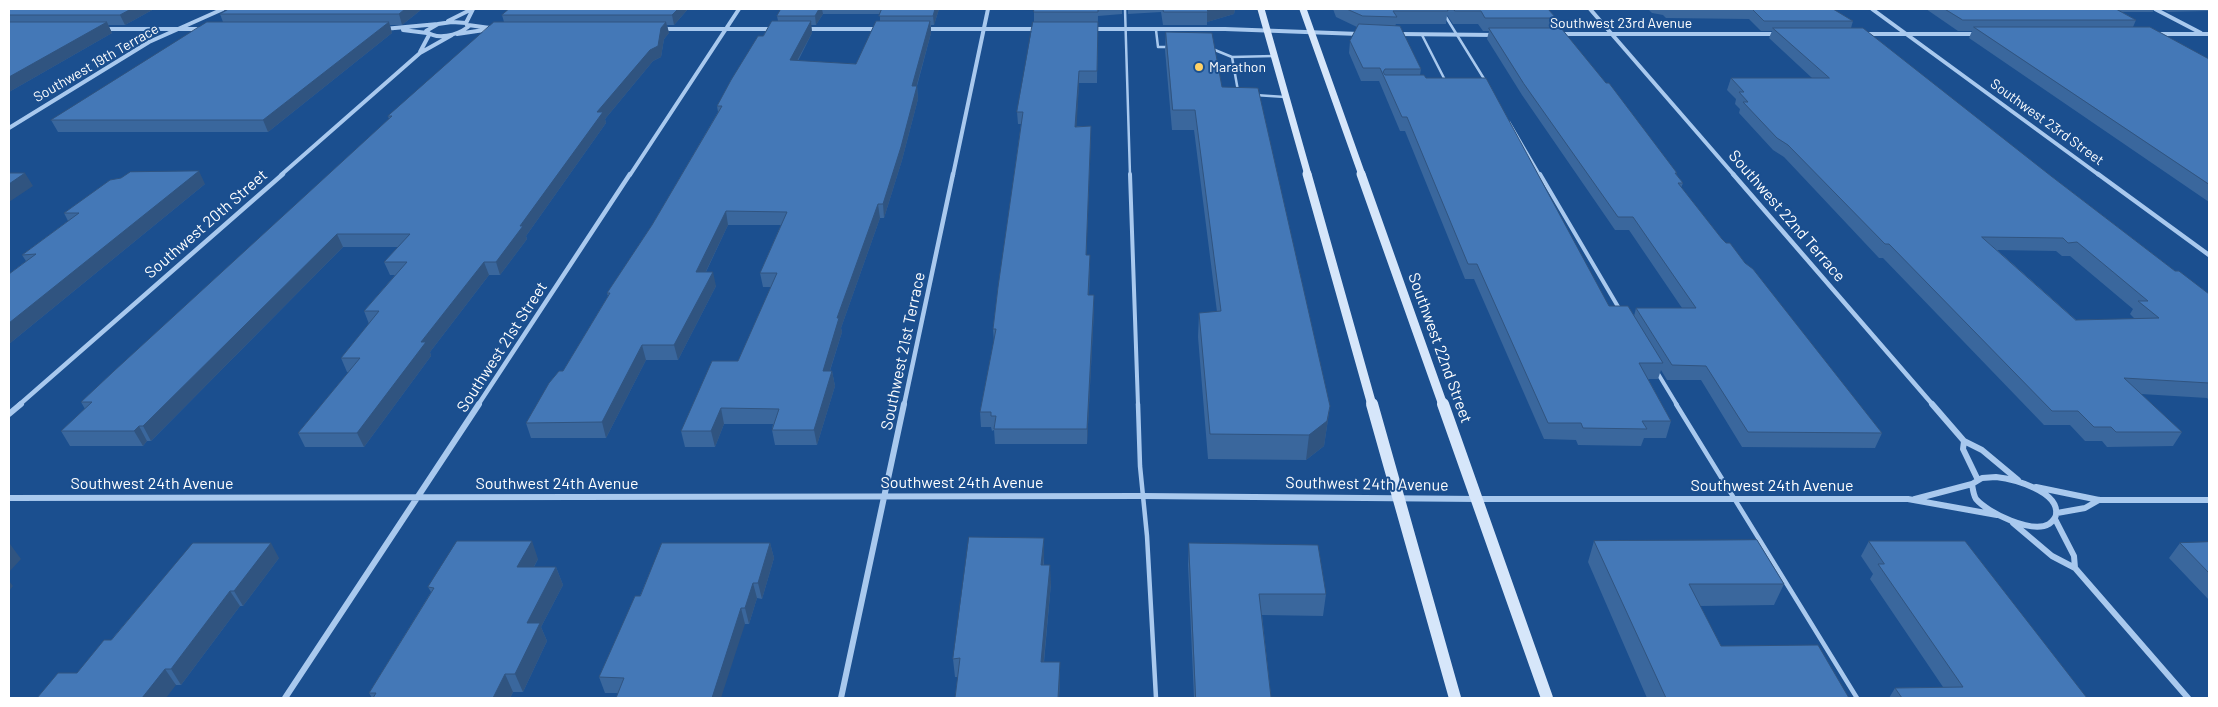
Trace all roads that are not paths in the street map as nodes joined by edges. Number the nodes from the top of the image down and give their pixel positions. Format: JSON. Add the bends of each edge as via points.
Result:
{"nodes":[{"id":1,"x":222,"y":9,"type":"edge"},
{"id":2,"x":472,"y":9,"type":"edge"},
{"id":3,"x":739,"y":9,"type":"edge"},
{"id":4,"x":988,"y":9,"type":"edge"},
{"id":5,"x":1125,"y":9,"type":"edge"},
{"id":6,"x":1261,"y":9,"type":"edge"},
{"id":7,"x":1303,"y":9,"type":"edge"},
{"id":8,"x":1442,"y":9,"type":"edge"},
{"id":9,"x":1590,"y":9,"type":"edge"},
{"id":10,"x":1872,"y":9,"type":"edge"},
{"id":11,"x":2155,"y":9,"type":"edge"},
{"id":12,"x":446,"y":22,"type":"junction"},
{"id":13,"x":438,"y":24,"type":"junction"},
{"id":14,"x":467,"y":24,"type":"junction"},
{"id":15,"x":95,"y":29,"type":"edge"},
{"id":16,"x":180,"y":29,"type":"junction"},
{"id":17,"x":209,"y":29,"type":"edge"},
{"id":18,"x":380,"y":29,"type":"edge"},
{"id":19,"x":398,"y":29,"type":"junction"},
{"id":20,"x":656,"y":29,"type":"edge"},
{"id":21,"x":726,"y":29,"type":"junction"},
{"id":22,"x":776,"y":29,"type":"edge"},
{"id":23,"x":796,"y":29,"type":"edge"},
{"id":24,"x":885,"y":29,"type":"edge"},
{"id":25,"x":915,"y":29,"type":"edge"},
{"id":26,"x":984,"y":29,"type":"junction"},
{"id":27,"x":1041,"y":29,"type":"edge"},
{"id":28,"x":1089,"y":29,"type":"edge"},
{"id":29,"x":1127,"y":30,"type":"junction"},
{"id":30,"x":1156,"y":30,"type":"junction"},
{"id":31,"x":1267,"y":31,"type":"junction"},
{"id":32,"x":1311,"y":32,"type":"junction"},
{"id":33,"x":428,"y":34,"type":"junction"},
{"id":34,"x":458,"y":34,"type":"junction"},
{"id":35,"x":1363,"y":34,"type":"edge"},
{"id":36,"x":1393,"y":34,"type":"edge"},
{"id":37,"x":1422,"y":34,"type":"junction"},
{"id":38,"x":1504,"y":34,"type":"edge"},
{"id":39,"x":1551,"y":34,"type":"edge"},
{"id":40,"x":1785,"y":34,"type":"edge"},
{"id":41,"x":1862,"y":34,"type":"edge"},
{"id":42,"x":1907,"y":34,"type":"junction"},
{"id":43,"x":1983,"y":34,"type":"edge"},
{"id":44,"x":2153,"y":34,"type":"edge"},
{"id":45,"x":2202,"y":34,"type":"junction"},
{"id":46,"x":452,"y":35,"type":"junction"},
{"id":47,"x":1456,"y":35,"type":"junction"},
{"id":48,"x":1612,"y":35,"type":"junction"},
{"id":49,"x":2209,"y":36,"type":"edge"},
{"id":50,"x":1176,"y":47,"type":"edge"},
{"id":51,"x":1204,"y":48,"type":"edge"},
{"id":52,"x":420,"y":52,"type":"junction"},
{"id":53,"x":1274,"y":56,"type":"junction"},
{"id":54,"x":1232,"y":57,"type":"junction"},
{"id":55,"x":1439,"y":85,"type":"edge"},
{"id":56,"x":1490,"y":89,"type":"edge"},
{"id":57,"x":1239,"y":95,"type":"edge"},
{"id":58,"x":1247,"y":95,"type":"edge"},
{"id":59,"x":1285,"y":97,"type":"junction"},
{"id":60,"x":1504,"y":114,"type":"edge"},
{"id":61,"x":9,"y":128,"type":"edge"},
{"id":62,"x":2209,"y":254,"type":"edge"},
{"id":63,"x":1623,"y":315,"type":"edge"},
{"id":64,"x":1654,"y":365,"type":"edge"},
{"id":65,"x":9,"y":414,"type":"edge"},
{"id":66,"x":1964,"y":441,"type":"junction"},
{"id":67,"x":2018,"y":480,"type":"junction"},
{"id":68,"x":1975,"y":481,"type":"junction"},
{"id":69,"x":2034,"y":487,"type":"junction"},
{"id":70,"x":1142,"y":496,"type":"junction"},
{"id":71,"x":884,"y":497,"type":"junction"},
{"id":72,"x":9,"y":498,"type":"edge"},
{"id":73,"x":417,"y":498,"type":"junction"},
{"id":74,"x":1399,"y":498,"type":"junction"},
{"id":75,"x":1477,"y":499,"type":"junction"},
{"id":76,"x":1915,"y":499,"type":"junction"},
{"id":77,"x":1736,"y":500,"type":"junction"},
{"id":78,"x":2099,"y":500,"type":"junction"},
{"id":79,"x":2209,"y":500,"type":"edge"},
{"id":80,"x":1997,"y":515,"type":"junction"},
{"id":81,"x":2056,"y":516,"type":"junction"},
{"id":82,"x":2010,"y":521,"type":"junction"},
{"id":83,"x":2075,"y":568,"type":"junction"},
{"id":84,"x":285,"y":698,"type":"edge"},
{"id":85,"x":841,"y":698,"type":"edge"},
{"id":86,"x":1156,"y":698,"type":"edge"},
{"id":87,"x":1455,"y":698,"type":"edge"},
{"id":88,"x":1547,"y":698,"type":"edge"},
{"id":89,"x":1857,"y":698,"type":"edge"},
{"id":90,"x":2188,"y":698,"type":"edge"}],
"edges":[{"from":1,"to":16,"type":"street","name":"Southwest 19th Terrace"},
{"from":2,"to":12,"type":"street"},
{"from":2,"to":14,"type":"street"},
{"from":3,"to":21,"type":"street","name":"Southwest 21st Street"},
{"from":4,"to":26,"type":"street","name":"Southwest 21st Terrace"},
{"from":5,"to":29,"type":"lane"},
{"from":6,"to":31,"type":"main road"},
{"from":7,"to":32,"type":"main road","name":"Southwest 22nd Street"},
{"from":8,"to":47,"type":"lane"},
{"from":9,"to":48,"type":"street","name":"Southwest 22nd Terrace"},
{"from":10,"to":42,"type":"street","name":"Southwest 23rd Street"},
{"from":11,"to":45,"type":"street"},
{"from":12,"to":13,"type":"street"},
{"from":12,"to":14,"type":"street"},
{"from":13,"to":19,"type":"street"},
{"from":13,"to":33,"type":"street","via":[[428,29]]},
{"from":14,"to":34,"type":"street","via":[[467,29]]},
{"from":14,"to":34,"type":"street","via":[[495,29]]},
{"from":15,"to":16,"type":"street"},
{"from":16,"to":17,"type":"street"},
{"from":16,"to":61,"type":"street","name":"Southwest 19th Terrace","via":[[148,42]]},
{"from":18,"to":19,"type":"street"},
{"from":19,"to":33,"type":"street"},
{"from":20,"to":21,"type":"street"},
{"from":21,"to":22,"type":"street"},
{"from":21,"to":73,"type":"street","name":"Southwest 21st Street"},
{"from":23,"to":24,"type":"street"},
{"from":25,"to":26,"type":"street"},
{"from":26,"to":27,"type":"street"},
{"from":26,"to":71,"type":"street","name":"Southwest 21st Terrace"},
{"from":28,"to":29,"type":"street"},
{"from":29,"to":30,"type":"street"},
{"from":29,"to":70,"type":"lane"},
{"from":30,"to":31,"type":"street"},
{"from":30,"to":50,"type":"lane","via":[[1158,47]]},
{"from":31,"to":32,"type":"street"},
{"from":31,"to":53,"type":"main road"},
{"from":32,"to":35,"type":"street"},
{"from":32,"to":75,"type":"main road","name":"Southwest 22nd Street"},
{"from":33,"to":46,"type":"street"},
{"from":33,"to":52,"type":"street","name":"Southwest 20th Street"},
{"from":34,"to":46,"type":"street"},
{"from":36,"to":37,"type":"street"},
{"from":37,"to":47,"type":"street"},
{"from":37,"to":55,"type":"lane","via":[[1448,85]]},
{"from":38,"to":47,"type":"street"},
{"from":39,"to":48,"type":"street","name":"Southwest 23rd Avenue"},
{"from":40,"to":48,"type":"street","name":"Southwest 23rd Avenue"},
{"from":41,"to":42,"type":"street"},
{"from":42,"to":43,"type":"street"},
{"from":42,"to":62,"type":"street","name":"Southwest 23rd Street"},
{"from":44,"to":45,"type":"street"},
{"from":45,"to":49,"type":"street"},
{"from":46,"to":52,"type":"street","name":"Southwest 20th Street"},
{"from":47,"to":56,"type":"lane"},
{"from":48,"to":66,"type":"street","name":"Southwest 22nd Terrace"},
{"from":51,"to":54,"type":"lane","via":[[1213,48]]},
{"from":52,"to":65,"type":"street","name":"Southwest 20th Street"},
{"from":53,"to":54,"type":"lane"},
{"from":53,"to":59,"type":"main road"},
{"from":54,"to":57,"type":"lane"},
{"from":58,"to":59,"type":"lane"},
{"from":59,"to":74,"type":"main road"},
{"from":60,"to":63,"type":"lane"},
{"from":64,"to":77,"type":"lane"},
{"from":66,"to":67,"type":"street","name":"Southwest 22nd Terrace","via":[[1982,450]]},
{"from":66,"to":68,"type":"street","name":"Southwest 22nd Terrace","via":[[1963,449]]},
{"from":67,"to":68,"type":"street","name":"Southwest 22nd Terrace","via":[[1997,475]]},
{"from":67,"to":69,"type":"street","name":"Southwest 22nd Terrace"},
{"from":68,"to":76,"type":"street","name":"Southwest 24th Avenue"},
{"from":68,"to":80,"type":"street","name":"Southwest 22nd Terrace","via":[[1976,499]]},
{"from":69,"to":78,"type":"street"},
{"from":69,"to":81,"type":"street","name":"Southwest 22nd Terrace","via":[[2055,505]]},
{"from":70,"to":71,"type":"street","name":"Southwest 24th Avenue"},
{"from":70,"to":74,"type":"street","name":"Southwest 24th Avenue"},
{"from":70,"to":86,"type":"lane"},
{"from":71,"to":73,"type":"street","name":"Southwest 24th Avenue"},
{"from":71,"to":85,"type":"street","name":"Southwest 21st Terrace"},
{"from":72,"to":73,"type":"street","name":"Southwest 24th Avenue"},
{"from":73,"to":84,"type":"street","name":"Southwest 21st Street"},
{"from":74,"to":75,"type":"street","name":"Southwest 24th Avenue"},
{"from":74,"to":87,"type":"main road"},
{"from":75,"to":77,"type":"street","name":"Southwest 24th Avenue"},
{"from":75,"to":88,"type":"main road","name":"Southwest 22nd Street"},
{"from":76,"to":77,"type":"street","name":"Southwest 24th Avenue"},
{"from":76,"to":80,"type":"street","name":"Southwest 24th Avenue"},
{"from":77,"to":89,"type":"lane"},
{"from":78,"to":79,"type":"street"},
{"from":78,"to":81,"type":"street","via":[[2092,506]]},
{"from":80,"to":82,"type":"street","name":"Southwest 22nd Terrace"},
{"from":81,"to":82,"type":"street","name":"Southwest 22nd Terrace","via":[[2049,524],[2038,526]]},
{"from":81,"to":83,"type":"street","name":"Southwest 22nd Terrace","via":[[2074,556]]},
{"from":82,"to":83,"type":"street","name":"Southwest 22nd Terrace","via":[[2052,556]]},
{"from":83,"to":90,"type":"street","name":"Southwest 22nd Terrace"}]}
